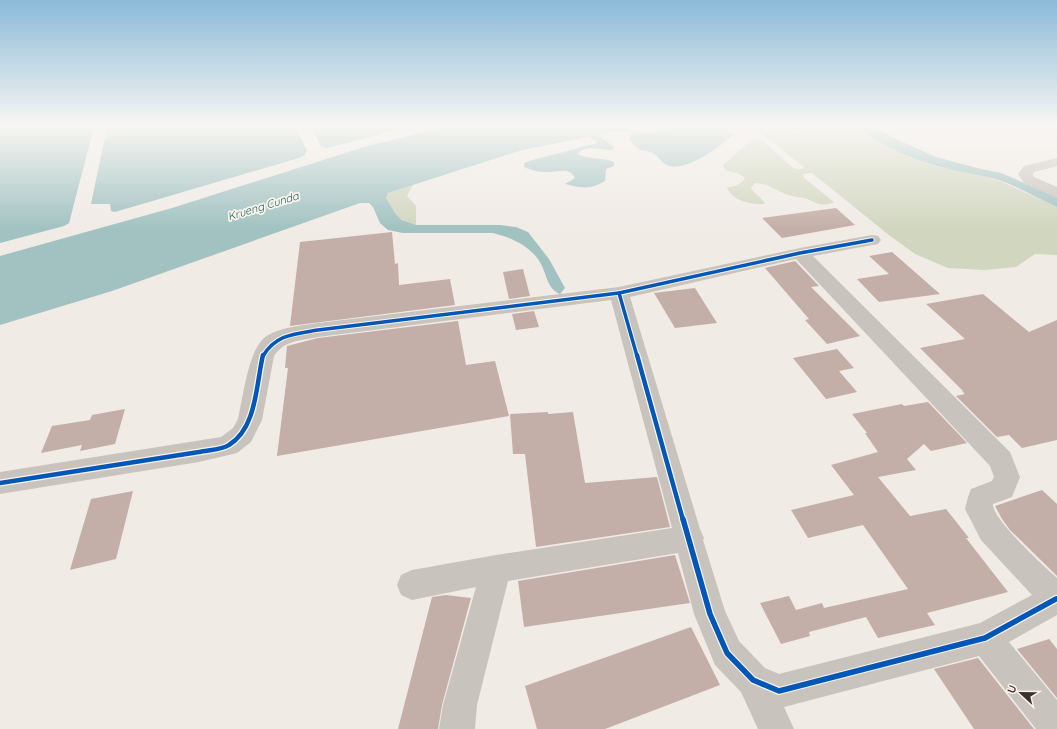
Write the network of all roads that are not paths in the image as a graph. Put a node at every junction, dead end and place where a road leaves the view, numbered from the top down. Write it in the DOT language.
graph roads {
  1 [pos="1057,162"];
  2 [pos="1057,193"];
  3 [pos="872,240"];
  4 [pos="800,252"];
  5 [pos="619,293"];
  6 [pos="0,483"];
  7 [pos="690,538"];
  8 [pos="496,569"];
  9 [pos="412,585"];
  10 [pos="1057,600"];
  11 [pos="985,638"];
  12 [pos="753,680"];
  13 [pos="1057,728"];
  14 [pos="457,729"];
  15 [pos="776,729"];
  1 -- 2 [label="street"];
  3 -- 4 [label="street"];
  4 -- 5 [label="street"];
  4 -- 10 [label="street"];
  5 -- 6 [label="street"];
  5 -- 7 [label="street"];
  7 -- 8 [label="street"];
  7 -- 12 [label="street"];
  8 -- 9 [label="street"];
  8 -- 14 [label="street"];
  10 -- 11 [label="street"];
  11 -- 12 [label="street"];
  11 -- 13 [label="street"];
  12 -- 15 [label="street"];
}
